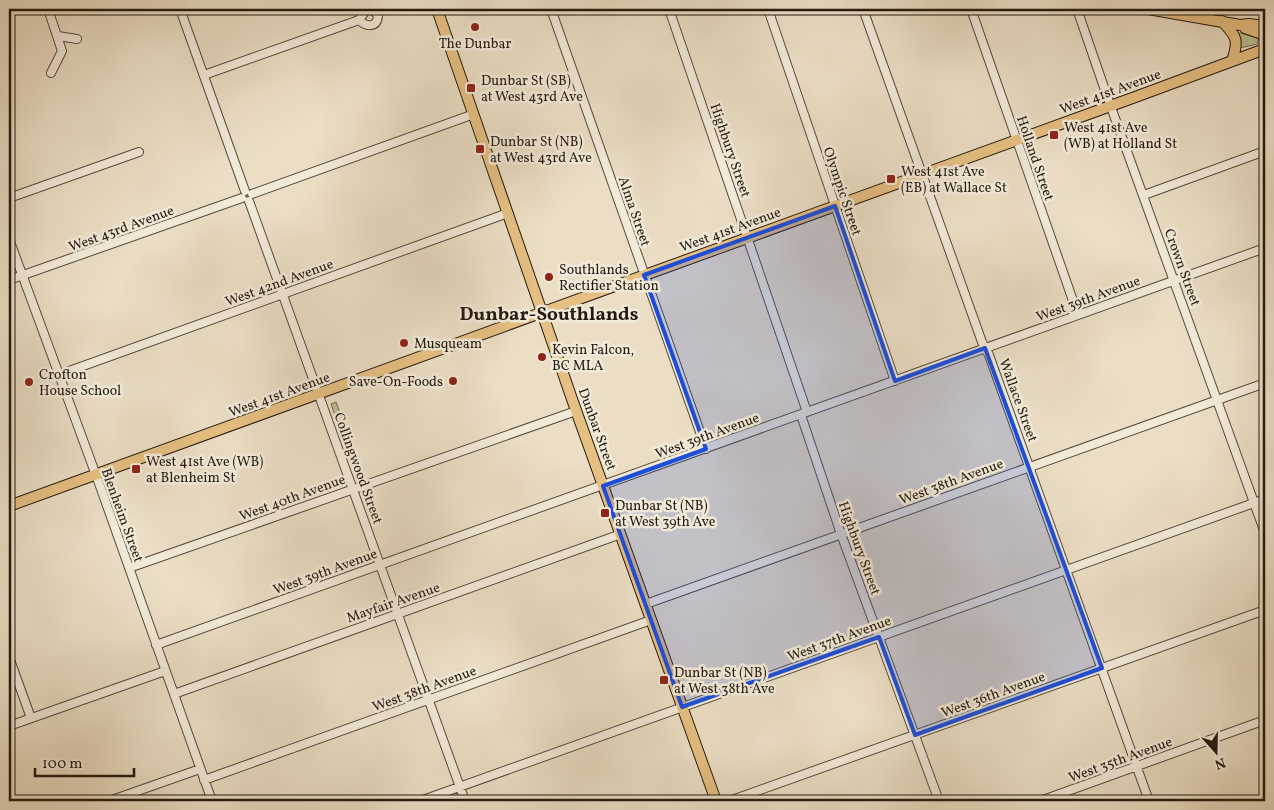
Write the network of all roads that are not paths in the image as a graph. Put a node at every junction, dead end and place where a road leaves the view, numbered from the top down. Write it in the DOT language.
graph roads {
  1 [pos="48,9"];
  2 [pos="180,9"];
  3 [pos="367,9"];
  4 [pos="373,9"];
  5 [pos="437,9"];
  6 [pos="551,9"];
  7 [pos="669,9"];
  8 [pos="768,9"];
  9 [pos="863,9"];
  10 [pos="970,9"];
  11 [pos="1077,9"];
  12 [pos="1148,9"];
  13 [pos="359,20"];
  14 [pos="1222,21"];
  15 [pos="1240,25"];
  16 [pos="1265,26"];
  17 [pos="1265,35"];
  18 [pos="58,36"];
  19 [pos="77,40"];
  20 [pos="1264,49"];
  21 [pos="1232,61"];
  22 [pos="51,73"];
  23 [pos="204,75"];
  24 [pos="1111,106"];
  25 [pos="474,114"];
  26 [pos="1017,140"];
  27 [pos="1265,151"];
  28 [pos="139,152"];
  29 [pos="921,174"];
  30 [pos="1144,195"];
  31 [pos="247,196"];
  32 [pos="9,198"];
  33 [pos="835,206"];
  34 [pos="508,213"];
  35 [pos="748,238"];
  36 [pos="9,239"];
  37 [pos="1265,248"];
  38 [pos="644,275"];
  39 [pos="22,276"];
  40 [pos="9,280"];
  41 [pos="1174,281"];
  42 [pos="282,294"];
  43 [pos="542,312"];
  44 [pos="1078,315"];
  45 [pos="985,348"];
  46 [pos="58,375"];
  47 [pos="895,381"];
  48 [pos="1265,383"];
  49 [pos="318,394"];
  50 [pos="1218,400"];
  51 [pos="576,410"];
  52 [pos="804,413"];
  53 [pos="706,449"];
  54 [pos="1030,466"];
  55 [pos="96,474"];
  56 [pos="603,486"];
  57 [pos="353,488"];
  58 [pos="1265,499"];
  59 [pos="1254,503"];
  60 [pos="9,506"];
  61 [pos="1265,533"];
  62 [pos="621,534"];
  63 [pos="841,534"];
  64 [pos="381,564"];
  65 [pos="129,568"];
  66 [pos="1067,570"];
  67 [pos="646,604"];
  68 [pos="1265,610"];
  69 [pos="398,614"];
  70 [pos="651,620"];
  71 [pos="879,637"];
  72 [pos="156,645"];
  73 [pos="9,657"];
  74 [pos="1102,668"];
  75 [pos="166,670"];
  76 [pos="174,694"];
  77 [pos="429,700"];
  78 [pos="682,707"];
  79 [pos="31,718"];
  80 [pos="1265,720"];
  81 [pos="9,726"];
  82 [pos="915,735"];
  83 [pos="1137,767"];
  84 [pos="200,768"];
  85 [pos="204,780"];
  86 [pos="460,787"];
  87 [pos="109,801"];
  88 [pos="212,801"];
  89 [pos="420,801"];
  90 [pos="465,801"];
  91 [pos="716,801"];
  92 [pos="729,801"];
  93 [pos="939,801"];
  94 [pos="1040,801"];
  95 [pos="1149,801"];
  1 -- 18 [label="street"];
  2 -- 23 [label="street, Collingwood Street"];
  3 -- 13 [label="street"];
  4 -- 13 [label="street"];
  5 -- 25 [label="main road, Dunbar Street"];
  6 -- 38 [label="street, Alma Street"];
  7 -- 35 [label="street, Highbury Street"];
  8 -- 33 [label="street, Olympic Street"];
  9 -- 29 [label="street, Wallace Street"];
  10 -- 26 [label="street, Holland Street"];
  11 -- 24 [label="street, Crown Street"];
  12 -- 14 [label="main road"];
  13 -- 23 [label="street"];
  14 -- 15 [label="main road"];
  14 -- 21 [label="main road"];
  15 -- 16 [label="main road"];
  15 -- 17 [label="main road"];
  18 -- 19 [label="street"];
  18 -- 22 [label="street"];
  20 -- 21 [label="main road, West 41st Avenue"];
  21 -- 24 [label="main road, West 41st Avenue"];
  23 -- 31 [label="street, Collingwood Street"];
  24 -- 26 [label="main road, West 41st Avenue"];
  24 -- 30 [label="street, Crown Street"];
  25 -- 31 [label="street, West 43rd Avenue"];
  25 -- 34 [label="main road, Dunbar Street"];
  26 -- 29 [label="main road, West 41st Avenue"];
  26 -- 44 [label="street, Holland Street"];
  27 -- 30 [label="street"];
  28 -- 32 [label="street"];
  29 -- 33 [label="main road, West 41st Avenue"];
  29 -- 45 [label="street, Wallace Street"];
  30 -- 41 [label="street, Crown Street"];
  31 -- 39 [label="street, West 43rd Avenue"];
  31 -- 42 [label="street, Collingwood Street"];
  33 -- 35 [label="main road, West 41st Avenue"];
  33 -- 47 [label="street, Olympic Street"];
  34 -- 42 [label="street, West 42nd Avenue"];
  34 -- 43 [label="main road, Dunbar Street"];
  35 -- 38 [label="main road, West 41st Avenue"];
  35 -- 52 [label="street, Highbury Street"];
  36 -- 39 [label="street, Blenheim Street"];
  37 -- 41 [label="street, West 39th Avenue"];
  38 -- 43 [label="main road, West 41st Avenue"];
  38 -- 53 [label="street, Alma Street"];
  39 -- 40 [label="street, West 43rd Avenue"];
  39 -- 46 [label="street, Blenheim Street"];
  41 -- 44 [label="street, West 39th Avenue"];
  41 -- 50 [label="street, Crown Street"];
  42 -- 46 [label="street, West 42nd Avenue"];
  42 -- 49 [label="street, Collingwood Street"];
  43 -- 49 [label="main road, West 41st Avenue"];
  43 -- 51 [label="main road, Dunbar Street"];
  44 -- 45 [label="street, West 39th Avenue"];
  45 -- 47 [label="street, West 39th Avenue"];
  45 -- 54 [label="street, Wallace Street"];
  46 -- 55 [label="street, Blenheim Street"];
  47 -- 52 [label="street, West 39th Avenue"];
  48 -- 50 [label="street, West 38th Avenue"];
  49 -- 55 [label="main road, West 41st Avenue"];
  49 -- 57 [label="street, Collingwood Street"];
  50 -- 54 [label="street, West 38th Avenue"];
  50 -- 59 [label="street, Crown Street"];
  51 -- 56 [label="main road, Dunbar Street"];
  51 -- 57 [label="street, West 40th Avenue"];
  52 -- 53 [label="street, West 39th Avenue"];
  52 -- 63 [label="street, Highbury Street"];
  53 -- 56 [label="street, West 39th Avenue"];
  54 -- 63 [label="street, West 38th Avenue"];
  54 -- 66 [label="street, Wallace Street"];
  55 -- 60 [label="main road, West 41st Avenue"];
  55 -- 65 [label="street, Blenheim Street"];
  56 -- 62 [label="main road, Dunbar Street"];
  56 -- 64 [label="street, West 39th Avenue"];
  57 -- 64 [label="street, Collingwood Street"];
  57 -- 65 [label="street, West 40th Avenue"];
  58 -- 59 [label="street, West 37th Avenue"];
  59 -- 61 [label="street, Crown Street"];
  59 -- 66 [label="street, West 37th Avenue"];
  62 -- 67 [label="main road, Dunbar Street"];
  62 -- 69 [label="street, Mayfair Avenue"];
  63 -- 67 [label="street, West 38th Avenue"];
  63 -- 71 [label="street, Highbury Street"];
  64 -- 69 [label="street, Collingwood Street"];
  64 -- 72 [label="street, West 39th Avenue"];
  65 -- 72 [label="street, Blenheim Street"];
  66 -- 71 [label="street, West 37th Avenue"];
  66 -- 74 [label="street, Wallace Street"];
  67 -- 70 [label="main road, Dunbar Street"];
  68 -- 74 [label="street, West 36th Avenue"];
  69 -- 76 [label="street, Mayfair Avenue"];
  69 -- 77 [label="street, Collingwood Street"];
  70 -- 77 [label="street, West 38th Avenue"];
  70 -- 78 [label="main road, Dunbar Street"];
  71 -- 78 [label="street, West 37th Avenue"];
  71 -- 82 [label="street, Highbury Street"];
  72 -- 75 [label="street, Blenheim Street"];
  73 -- 79 [label="street"];
  74 -- 82 [label="street, West 36th Avenue"];
  74 -- 83 [label="street, Wallace Street"];
  75 -- 76 [label="street, Blenheim Street"];
  75 -- 79 [label="street"];
  76 -- 84 [label="street, Blenheim Street"];
  77 -- 85 [label="street, West 38th Avenue"];
  77 -- 86 [label="street, Collingwood Street"];
  78 -- 86 [label="street, West 37th Avenue"];
  78 -- 91 [label="main road, Dunbar Street"];
  79 -- 81 [label="street"];
  80 -- 83 [label="street, West 35th Avenue"];
  82 -- 92 [label="street, West 36th Avenue"];
  82 -- 93 [label="street, Highbury Street"];
  83 -- 94 [label="street, West 35th Avenue"];
  83 -- 95 [label="street, Wallace Street"];
  84 -- 85 [label="street, Blenheim Street"];
  84 -- 87 [label="street"];
  85 -- 88 [label="street, Blenheim Street"];
  86 -- 89 [label="street, West 37th Avenue"];
  86 -- 90 [label="street, Collingwood Street"];
}
